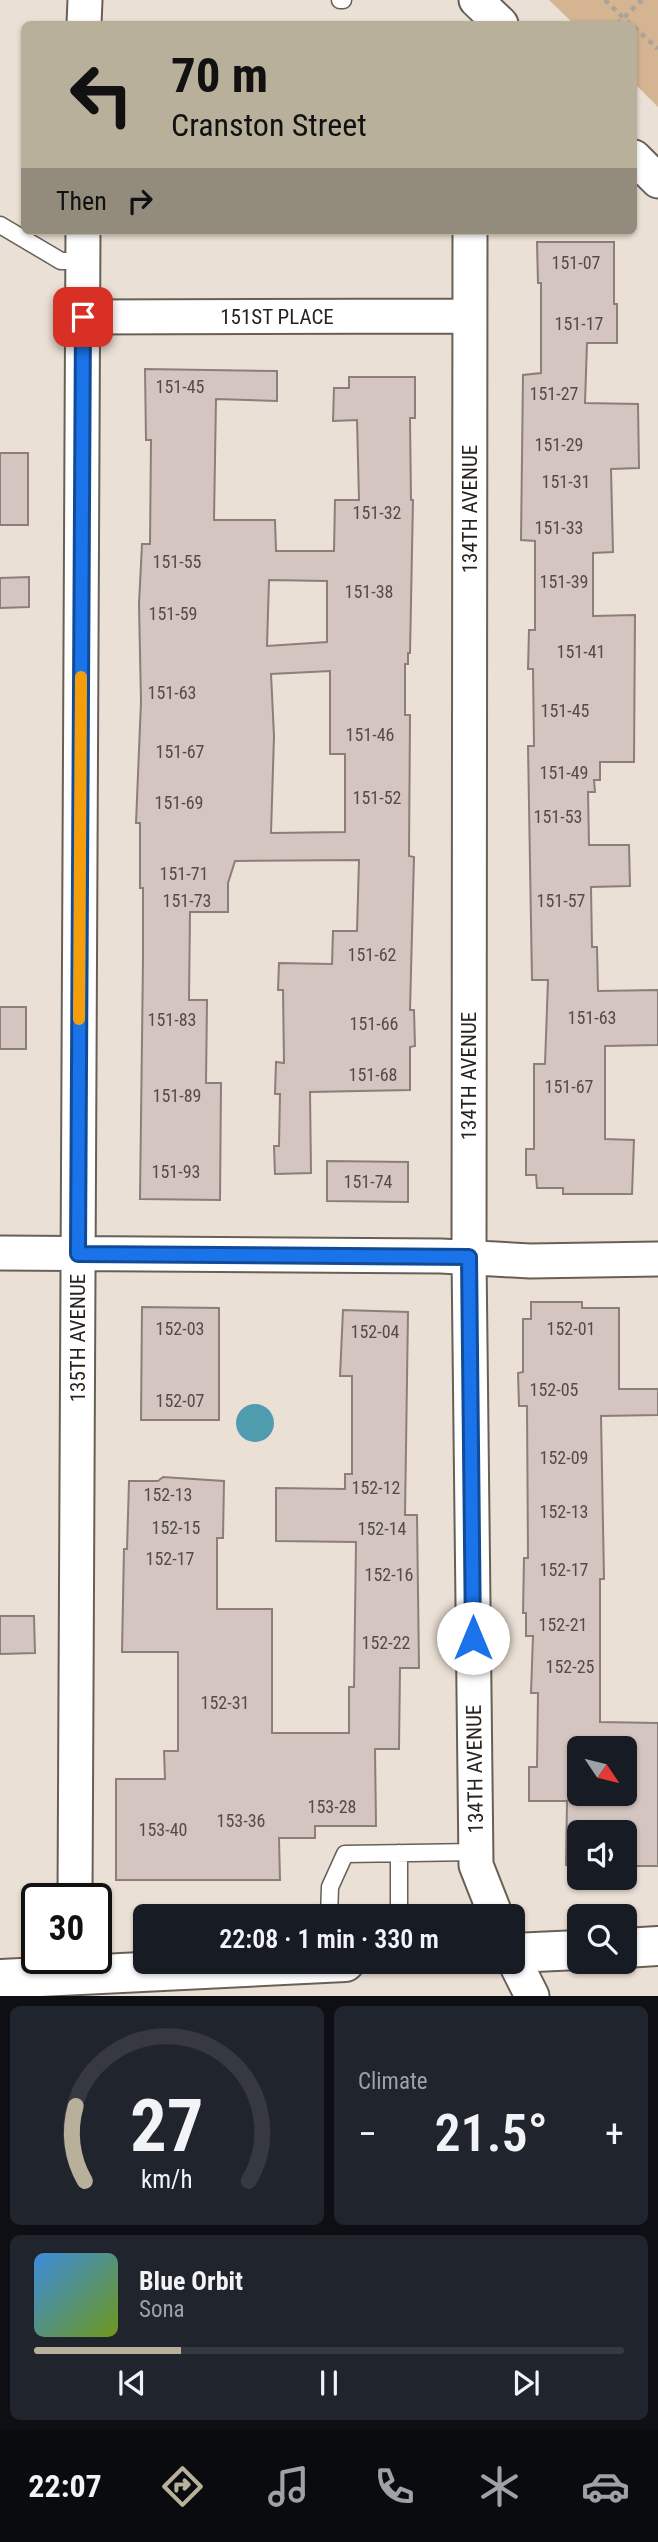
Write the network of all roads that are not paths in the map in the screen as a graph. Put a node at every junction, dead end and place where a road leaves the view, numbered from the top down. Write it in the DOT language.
graph roads {
  1 [pos="85,0"];
  2 [pos="470,0"];
  3 [pos="476,0"];
  4 [pos="85,21"];
  5 [pos="470,21"];
  6 [pos="498,21"];
  7 [pos="637,160"];
  8 [pos="658,181"];
  9 [pos="0,225"];
  10 [pos="470,235"];
  11 [pos="83,246"];
  12 [pos="470,316"];
  13 [pos="83,317"];
  14 [pos="0,1253"];
  15 [pos="78,1254"];
  16 [pos="469,1257"];
  17 [pos="658,1259"];
  18 [pos="475,1852"];
  19 [pos="399,1853"];
  20 [pos="75,1883"];
  21 [pos="329,1904"];
  22 [pos="399,1904"];
  23 [pos="491,1904"];
  24 [pos="658,1946"];
  25 [pos="637,1947"];
  26 [pos="567,1951"];
  27 [pos="525,1954"];
  28 [pos="112,1966"];
  29 [pos="133,1966"];
  30 [pos="31,1974"];
  31 [pos="522,1974"];
  32 [pos="0,1979"];
  33 [pos="532,1996"];
  1 -- 4 [label="street"];
  2 -- 5 [label="street"];
  3 -- 6 [label="street"];
  7 -- 8 [label="street"];
  9 -- 11 [label="lane"];
  10 -- 12 [label="street, 134TH AVENUE"];
  11 -- 13 [label="street, 135TH AVENUE"];
  12 -- 13 [label="street, 151ST PLACE"];
  12 -- 16 [label="street, 134TH AVENUE"];
  13 -- 15 [label="street, 135TH AVENUE"];
  14 -- 15 [label="street"];
  15 -- 16 [label="street"];
  15 -- 20 [label="street, 135TH AVENUE"];
  16 -- 17 [label="street"];
  16 -- 18 [label="street, 134TH AVENUE"];
  18 -- 19 [label="lane"];
  18 -- 23 [label="street, 134TH AVENUE"];
  19 -- 21 [label="lane"];
  19 -- 22 [label="lane"];
  24 -- 25 [label="main road"];
  26 -- 27 [label="main road"];
  28 -- 29 [label="main road"];
  30 -- 32 [label="main road"];
  31 -- 33 [label="street"];
}
